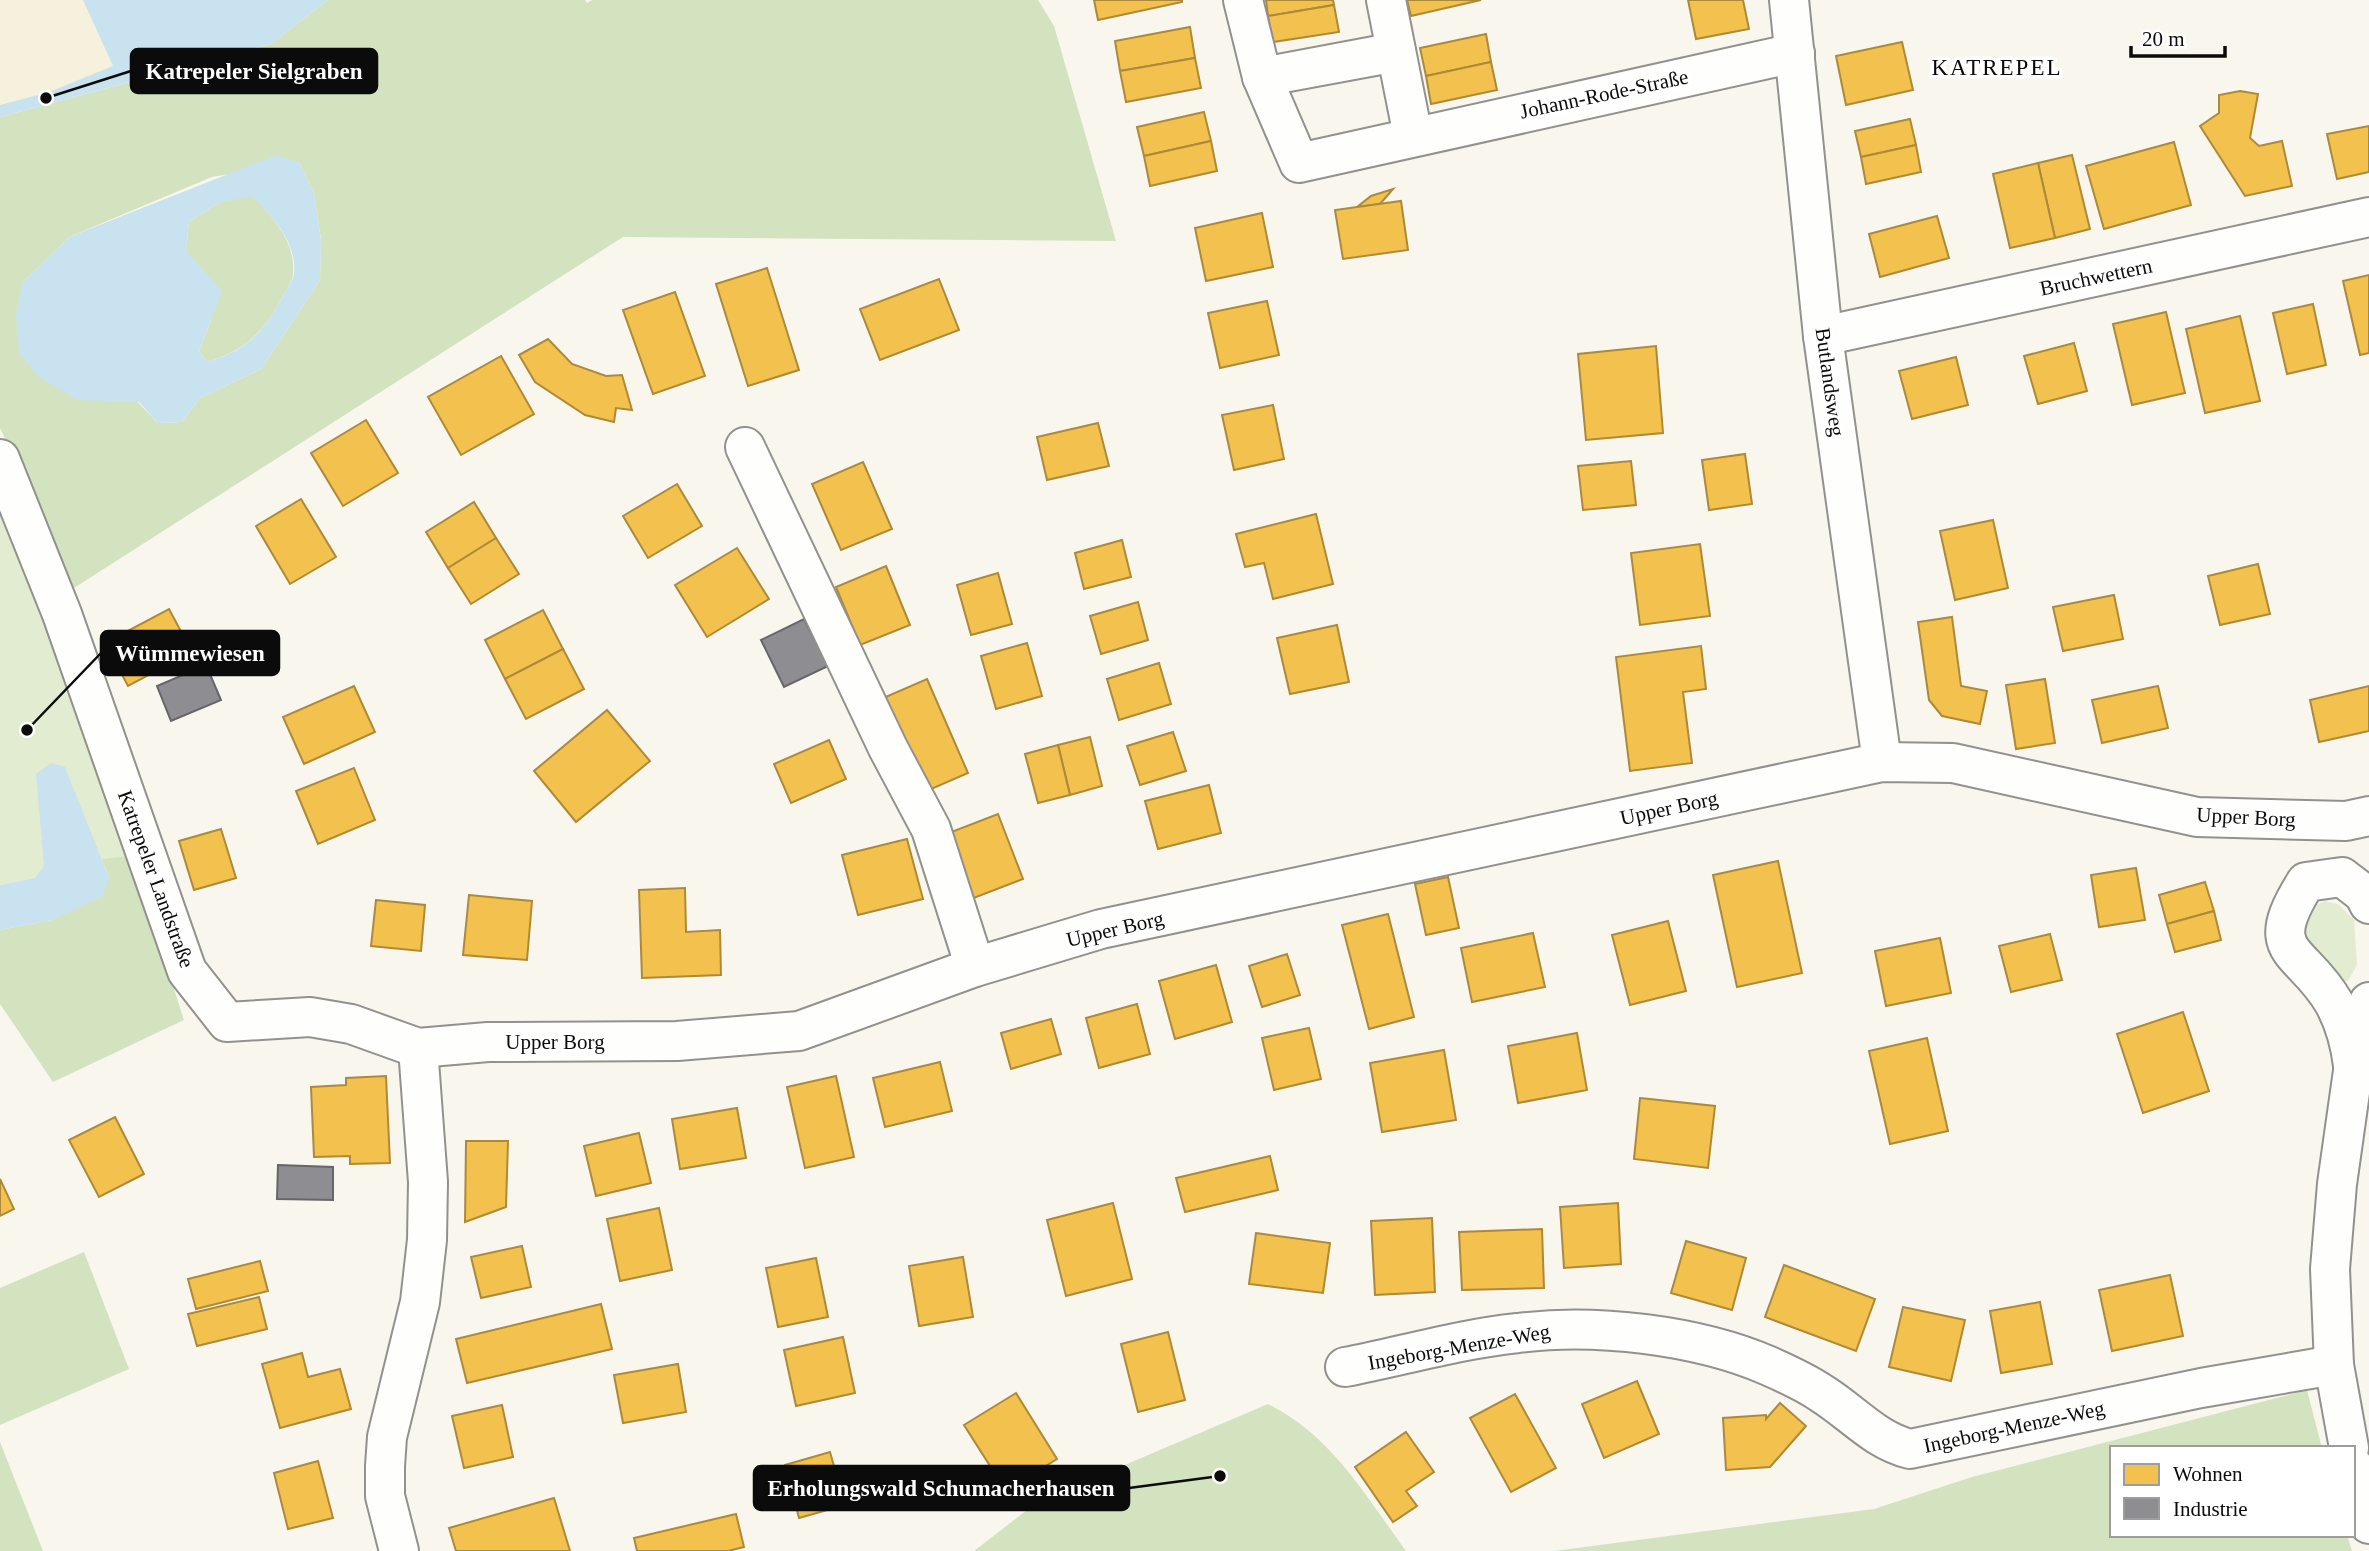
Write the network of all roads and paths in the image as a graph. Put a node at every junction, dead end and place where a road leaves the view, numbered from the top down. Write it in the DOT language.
graph roads {
  1 [pos="1244,0"];
  2 [pos="1386,0"];
  3 [pos="1790,0"];
  4 [pos="1396,52"];
  5 [pos="1795,53"];
  6 [pos="1262,77"];
  7 [pos="1413,136"];
  8 [pos="2369,217"];
  9 [pos="1823,337"];
  10 [pos="745,447"];
  11 [pos="0,459"];
  12 [pos="1882,762"];
  13 [pos="2357,819"];
  14 [pos="2342,877"];
  15 [pos="2369,904"];
  16 [pos="975,967"];
  17 [pos="2369,1002"];
  18 [pos="418,1048"];
  19 [pos="2353,1071"];
  20 [pos="2334,1365"];
  21 [pos="1345,1367"];
  22 [pos="2349,1446"];
  23 [pos="2355,1473"];
  24 [pos="2369,1524"];
  25 [pos="399,1551"];
  1 -- 6 [label="street, Johann-Rode-Straße"];
  2 -- 4 [label="street"];
  3 -- 5 [label="street, Butlandsweg"];
  4 -- 6 [label="street"];
  4 -- 7 [label="street"];
  5 -- 7 [label="street, Johann-Rode-Straße"];
  5 -- 9 [label="street, Butlandsweg"];
  6 -- 7 [label="street, Johann-Rode-Straße"];
  8 -- 9 [label="street, Bruchwettern"];
  9 -- 12 [label="street, Butlandsweg"];
  10 -- 16 [label="street"];
  11 -- 18 [label="street, Katrepeler Landstraße"];
  12 -- 13 [label="street, Upper Borg"];
  12 -- 16 [label="street, Upper Borg"];
  13 -- 14 [label="street"];
  14 -- 15 [label="street"];
  14 -- 19 [label="street"];
  16 -- 18 [label="street, Upper Borg"];
  17 -- 19 [label="street"];
  18 -- 25 [label="street"];
  19 -- 20 [label="street"];
  20 -- 21 [label="street, Ingeborg-Menze-Weg"];
  20 -- 22 [label="street"];
  23 -- 24 [label="street"];
}
